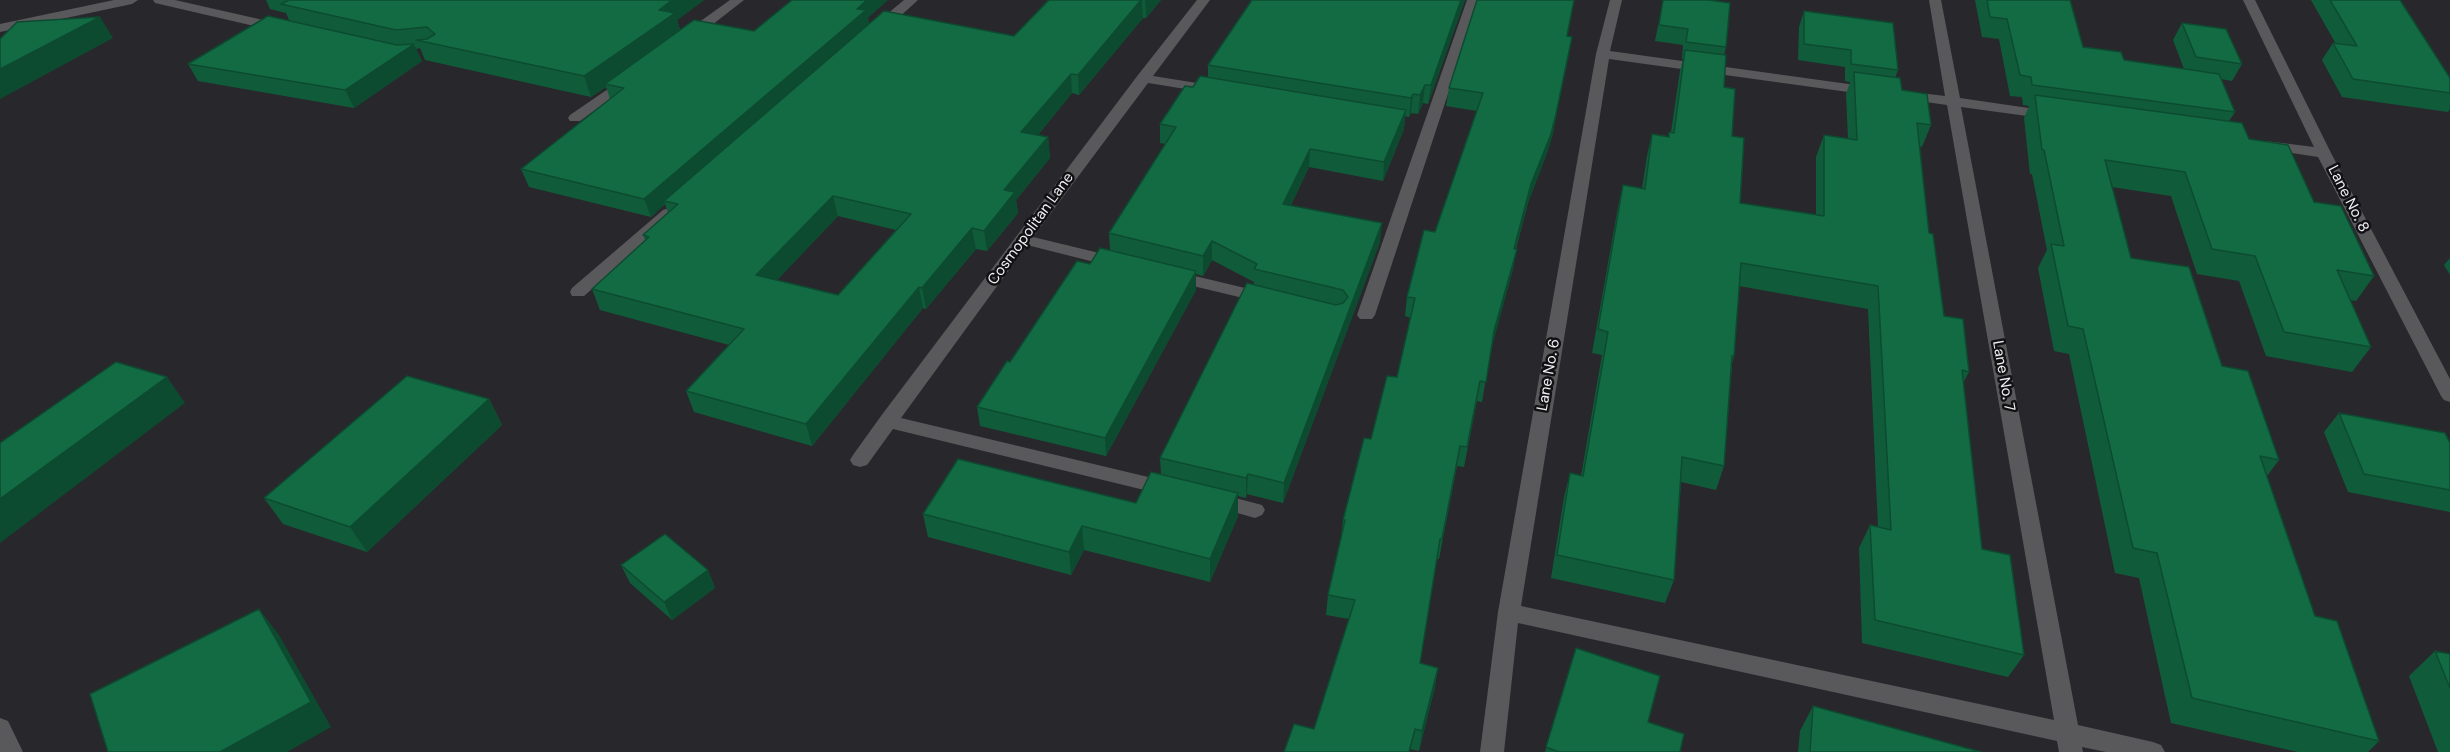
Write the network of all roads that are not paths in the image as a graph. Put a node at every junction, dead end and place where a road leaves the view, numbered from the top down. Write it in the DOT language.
graph roads {
  1 [pos="132,0"];
  2 [pos="159,0"];
  3 [pos="738,0"];
  4 [pos="912,0"];
  5 [pos="1204,0"];
  6 [pos="1473,0"];
  7 [pos="1616,0"];
  8 [pos="1935,0"];
  9 [pos="2249,0"];
  10 [pos="0,28"];
  11 [pos="293,31"];
  12 [pos="867,39"];
  13 [pos="681,42"];
  14 [pos="1603,54"];
  15 [pos="642,69"];
  16 [pos="1143,78"];
  17 [pos="1235,93"];
  18 [pos="1953,102"];
  19 [pos="575,118"];
  20 [pos="2069,118"];
  21 [pos="2254,143"];
  22 [pos="2324,153"];
  23 [pos="677,205"];
  24 [pos="1024,239"];
  25 [pos="1139,268"];
  26 [pos="1162,273"];
  27 [pos="578,292"];
  28 [pos="1278,302"];
  29 [pos="1366,315"];
  30 [pos="2450,396"];
  31 [pos="888,421"];
  32 [pos="860,460"];
  33 [pos="1255,510"];
  34 [pos="1509,612"];
  35 [pos="0,728"];
  36 [pos="2069,743"];
  37 [pos="10,752"];
  38 [pos="1492,752"];
  39 [pos="2153,752"];
  1 -- 10 [label="street"];
  2 -- 11 [label="street"];
  3 -- 13 [label="street"];
  4 -- 12 [label="street"];
  5 -- 16 [label="street, Cosmopolitan Lane"];
  6 -- 29 [label="street"];
  7 -- 14 [label="street, Lane No. 6"];
  8 -- 18 [label="street, Lane No. 7"];
  9 -- 22 [label="street, Lane No. 8"];
  14 -- 18 [label="street"];
  14 -- 34 [label="street, Lane No. 6"];
  15 -- 19 [label="street"];
  16 -- 17 [label="street"];
  16 -- 24 [label="street, Cosmopolitan Lane"];
  18 -- 20 [label="street"];
  18 -- 36 [label="street, Lane No. 7"];
  21 -- 22 [label="street"];
  22 -- 30 [label="street, Lane No. 8"];
  23 -- 27 [label="street"];
  24 -- 25 [label="street"];
  24 -- 31 [label="street, Cosmopolitan Lane"];
  26 -- 28 [label="street"];
  31 -- 32 [label="street, Cosmopolitan Lane"];
  31 -- 33 [label="street"];
  34 -- 36 [label="street"];
  34 -- 38 [label="street, Lane No. 6"];
  35 -- 37 [label="street"];
  36 -- 39 [label="street"];
}
